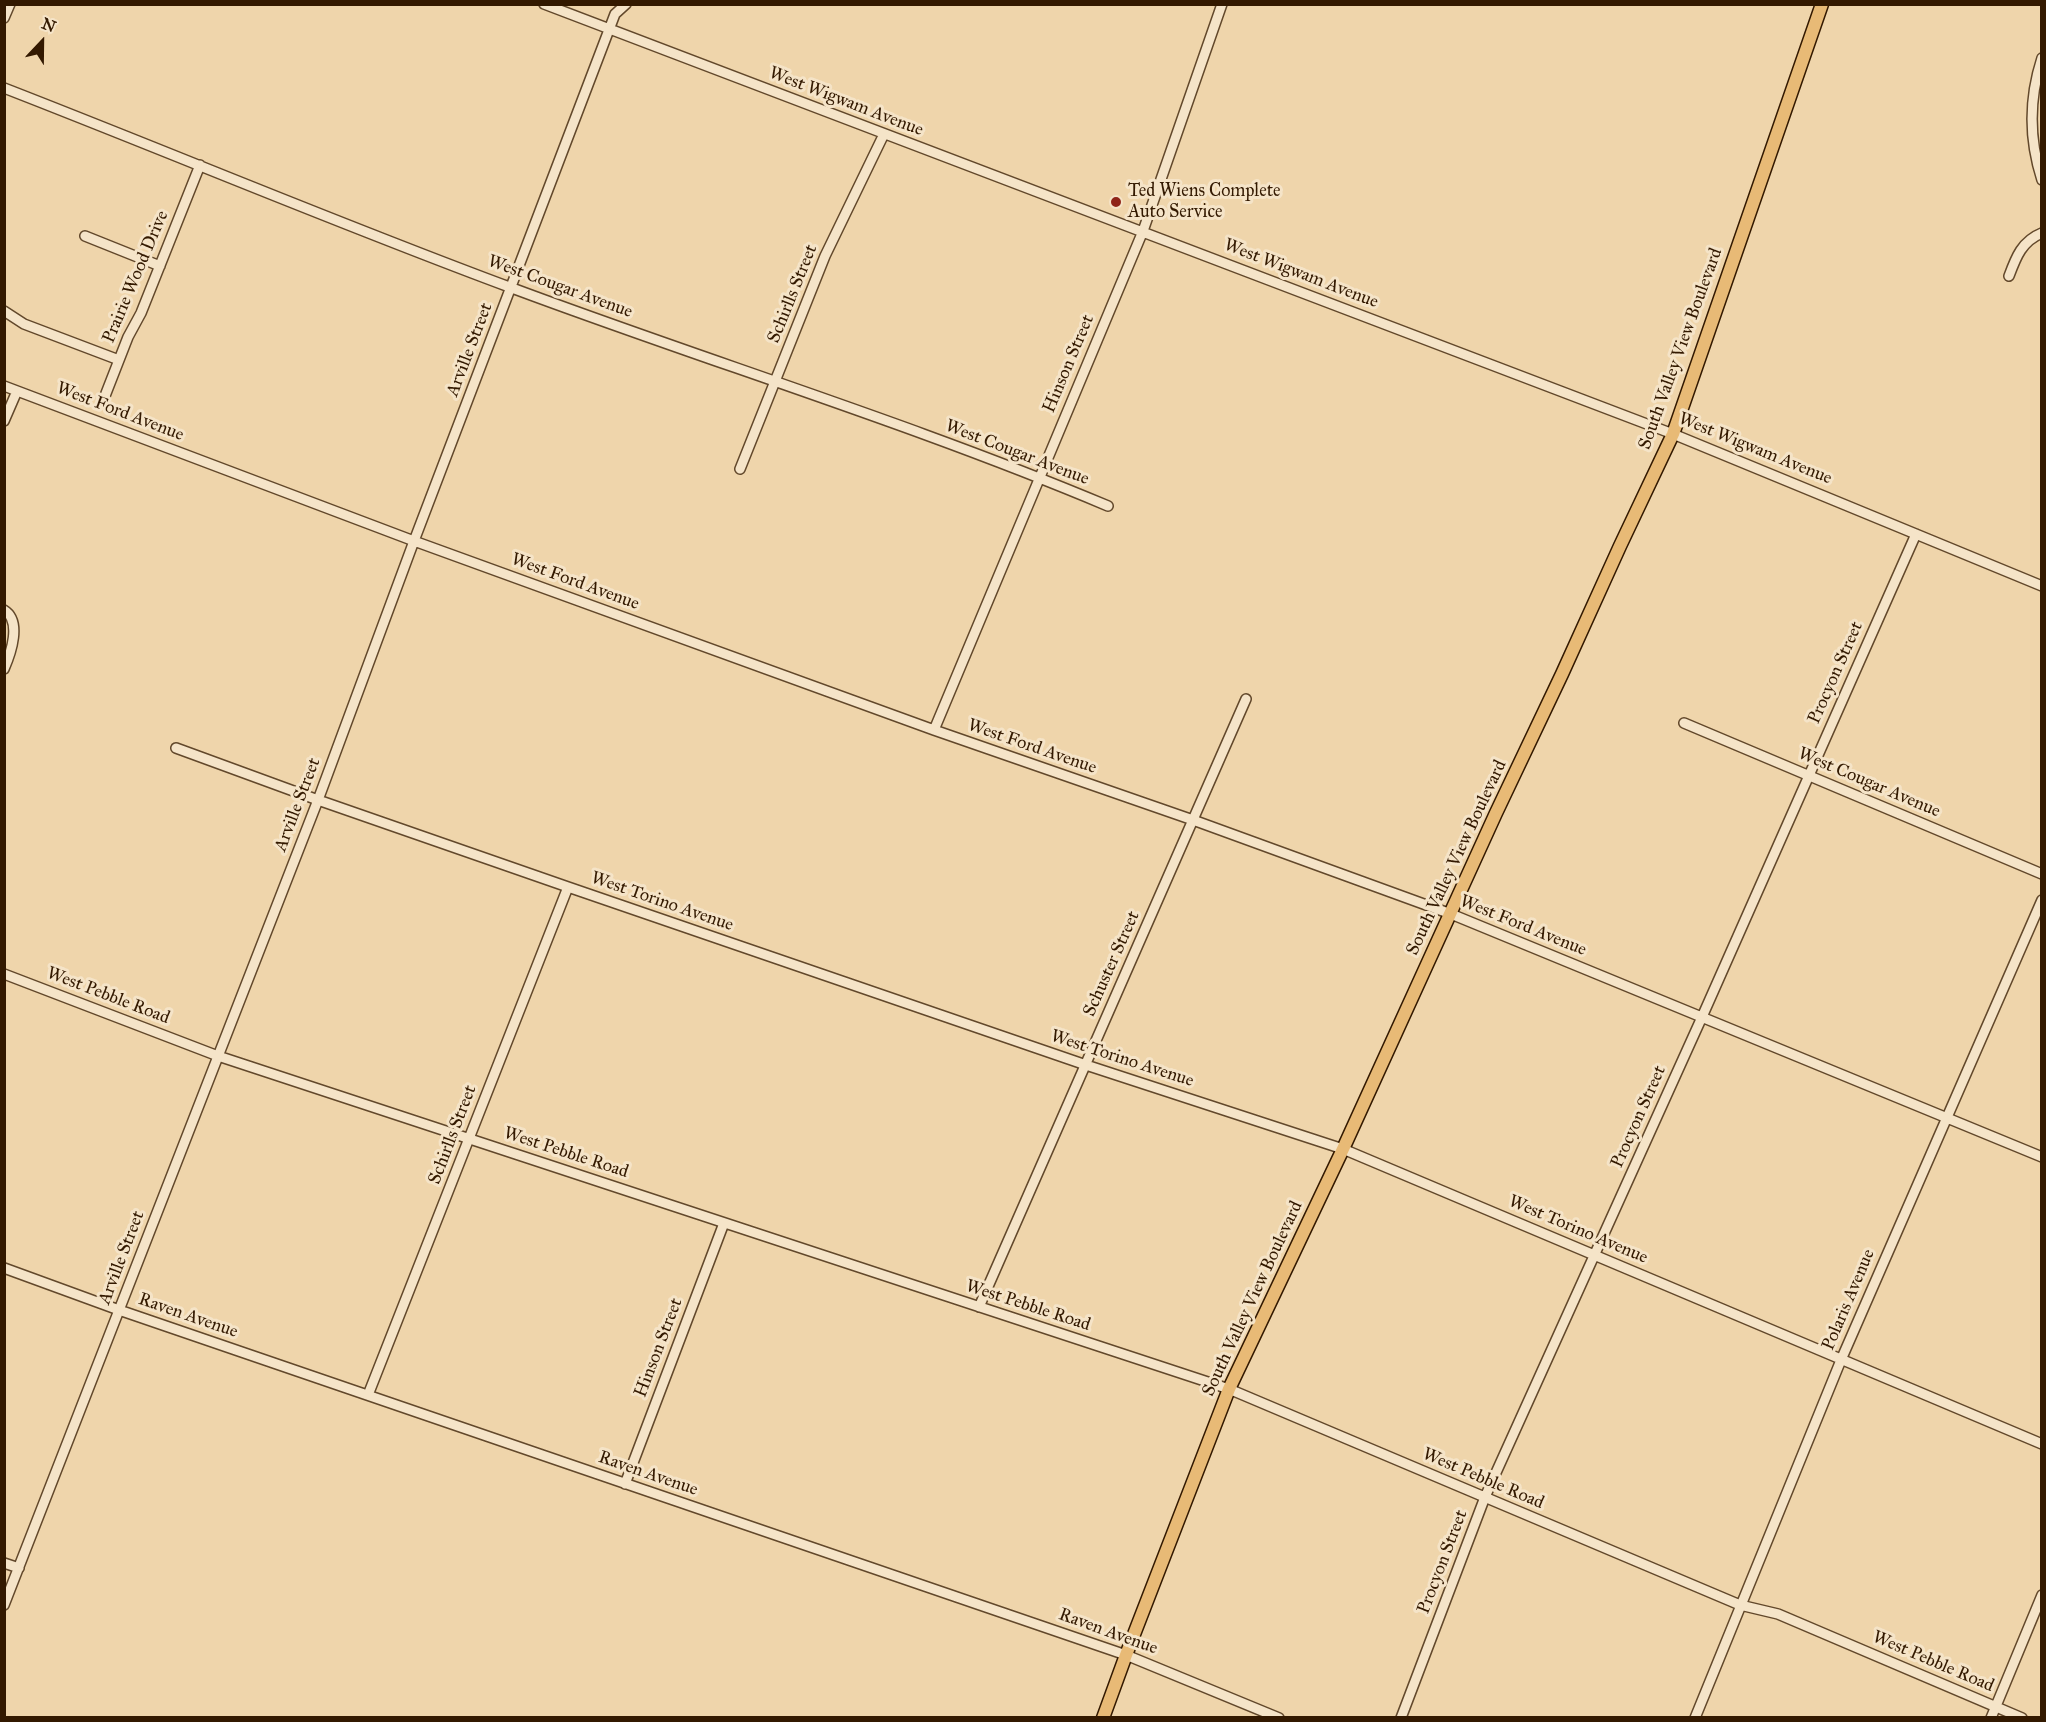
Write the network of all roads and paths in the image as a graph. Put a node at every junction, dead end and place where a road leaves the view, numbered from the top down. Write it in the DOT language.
graph roads {
  1 [pos="10,4"];
  2 [pos="544,4"];
  3 [pos="626,4"];
  4 [pos="1222,4"];
  5 [pos="1822,4"];
  6 [pos="614,9"];
  7 [pos="4,18"];
  8 [pos="609,29"];
  9 [pos="2042,58"];
  10 [pos="4,88"];
  11 [pos="884,134"];
  12 [pos="200,165"];
  13 [pos="2042,180"];
  14 [pos="1143,231"];
  15 [pos="2042,233"];
  16 [pos="85,236"];
  17 [pos="160,266"];
  18 [pos="2009,276"];
  19 [pos="512,288"];
  20 [pos="4,311"];
  21 [pos="119,360"];
  22 [pos="777,381"];
  23 [pos="4,386"];
  24 [pos="17,391"];
  25 [pos="103,401"];
  26 [pos="4,421"];
  27 [pos="1673,434"];
  28 [pos="740,469"];
  29 [pos="1040,477"];
  30 [pos="1108,506"];
  31 [pos="1917,534"];
  32 [pos="414,541"];
  33 [pos="2042,586"];
  34 [pos="7,611"];
  35 [pos="4,669"];
  36 [pos="1246,699"];
  37 [pos="1684,723"];
  38 [pos="934,730"];
  39 [pos="176,748"];
  40 [pos="1808,775"];
  41 [pos="318,800"];
  42 [pos="1192,820"];
  43 [pos="2042,874"];
  44 [pos="568,886"];
  45 [pos="2042,900"];
  46 [pos="1451,914"];
  47 [pos="4,974"];
  48 [pos="1702,1017"];
  49 [pos="218,1056"];
  50 [pos="1086,1065"];
  51 [pos="1946,1117"];
  52 [pos="469,1138"];
  53 [pos="1343,1149"];
  54 [pos="2042,1157"];
  55 [pos="724,1223"];
  56 [pos="1594,1255"];
  57 [pos="4,1268"];
  58 [pos="979,1307"];
  59 [pos="119,1310"];
  60 [pos="1842,1360"];
  61 [pos="1230,1389"];
  62 [pos="368,1395"];
  63 [pos="2042,1443"];
  64 [pos="625,1484"];
  65 [pos="1485,1497"];
  66 [pos="4,1563"];
  67 [pos="19,1568"];
  68 [pos="2042,1595"];
  69 [pos="4,1605"];
  70 [pos="1740,1605"];
  71 [pos="1126,1654"];
  72 [pos="1995,1707"];
  73 [pos="1103,1718"];
  74 [pos="1279,1718"];
  75 [pos="1401,1718"];
  76 [pos="1695,1718"];
  77 [pos="1991,1718"];
  78 [pos="2022,1718"];
  1 -- 7 [label="street"];
  2 -- 8 [label="street, West Wigwam Avenue"];
  3 -- 6 [label="street, Arville Street"];
  4 -- 14 [label="street, Hinson Street"];
  5 -- 27 [label="main road, South Valley View Boulevard"];
  6 -- 8 [label="street, Arville Street"];
  8 -- 11 [label="street, West Wigwam Avenue"];
  8 -- 19 [label="street, Arville Street"];
  9 -- 13 [label="street"];
  10 -- 12 [label="street, West Cougar Avenue"];
  11 -- 14 [label="street, West Wigwam Avenue"];
  11 -- 22 [label="street, Schirlls Street"];
  12 -- 17 [label="street, Prairie Wood Drive"];
  12 -- 19 [label="street, West Cougar Avenue"];
  14 -- 27 [label="street, West Wigwam Avenue"];
  14 -- 29 [label="street, Hinson Street"];
  15 -- 18 [label="street"];
  16 -- 17 [label="street"];
  17 -- 21 [label="street, Prairie Wood Drive"];
  19 -- 22 [label="street, West Cougar Avenue"];
  19 -- 32 [label="street, Arville Street"];
  20 -- 21 [label="street"];
  21 -- 25 [label="street, Prairie Wood Drive"];
  22 -- 28 [label="street, Schirlls Street"];
  22 -- 29 [label="street, West Cougar Avenue"];
  23 -- 24 [label="street, West Ford Avenue"];
  24 -- 26 [label="street"];
  24 -- 32 [label="street, West Ford Avenue"];
  27 -- 31 [label="street, West Wigwam Avenue"];
  27 -- 46 [label="main road, South Valley View Boulevard"];
  29 -- 30 [label="street, West Cougar Avenue"];
  29 -- 38 [label="street, Hinson Street"];
  31 -- 33 [label="street, West Wigwam Avenue"];
  31 -- 40 [label="street, Procyon Street"];
  32 -- 38 [label="street, West Ford Avenue"];
  32 -- 41 [label="street, Arville Street"];
  34 -- 35 [label="street"];
  36 -- 42 [label="street, Schuster Street"];
  37 -- 40 [label="street, West Cougar Avenue"];
  38 -- 42 [label="street, West Ford Avenue"];
  39 -- 41 [label="street, West Torino Avenue"];
  40 -- 43 [label="street, West Cougar Avenue"];
  40 -- 48 [label="street, Procyon Street"];
  41 -- 44 [label="street, West Torino Avenue"];
  41 -- 49 [label="street, Arville Street"];
  42 -- 46 [label="street, West Ford Avenue"];
  42 -- 50 [label="street, Schuster Street"];
  44 -- 50 [label="street, West Torino Avenue"];
  44 -- 52 [label="street, Schirlls Street"];
  45 -- 51 [label="street, Polaris Avenue"];
  46 -- 48 [label="street, West Ford Avenue"];
  46 -- 53 [label="main road, South Valley View Boulevard"];
  47 -- 49 [label="street, West Pebble Road"];
  48 -- 51 [label="street, West Ford Avenue"];
  48 -- 56 [label="street, Procyon Street"];
  49 -- 52 [label="street, West Pebble Road"];
  49 -- 59 [label="street, Arville Street"];
  50 -- 53 [label="street, West Torino Avenue"];
  50 -- 58 [label="street, Schuster Street"];
  51 -- 54 [label="street, West Ford Avenue"];
  51 -- 60 [label="street, Polaris Avenue"];
  52 -- 55 [label="street, West Pebble Road"];
  52 -- 62 [label="street, Schirlls Street"];
  53 -- 56 [label="street, West Torino Avenue"];
  53 -- 61 [label="main road, South Valley View Boulevard"];
  55 -- 58 [label="street, West Pebble Road"];
  55 -- 64 [label="street, Hinson Street"];
  56 -- 60 [label="street, West Torino Avenue"];
  56 -- 65 [label="street, Procyon Street"];
  57 -- 59 [label="street, Raven Avenue"];
  58 -- 61 [label="street, West Pebble Road"];
  59 -- 62 [label="street, Raven Avenue"];
  59 -- 67 [label="street, Arville Street"];
  60 -- 63 [label="street, West Torino Avenue"];
  60 -- 70 [label="street, Polaris Avenue"];
  61 -- 65 [label="street, West Pebble Road"];
  61 -- 71 [label="main road, South Valley View Boulevard"];
  62 -- 64 [label="street, Raven Avenue"];
  64 -- 71 [label="street, Raven Avenue"];
  65 -- 70 [label="street, West Pebble Road"];
  65 -- 75 [label="street, Procyon Street"];
  66 -- 67 [label="street"];
  67 -- 69 [label="street, Arville Street"];
  68 -- 72 [label="street"];
  70 -- 72 [label="street, West Pebble Road"];
  70 -- 76 [label="street, Polaris Avenue"];
  71 -- 73 [label="main road, South Valley View Boulevard"];
  71 -- 74 [label="street, Raven Avenue"];
  72 -- 77 [label="street"];
  72 -- 78 [label="street, West Pebble Road"];
}
